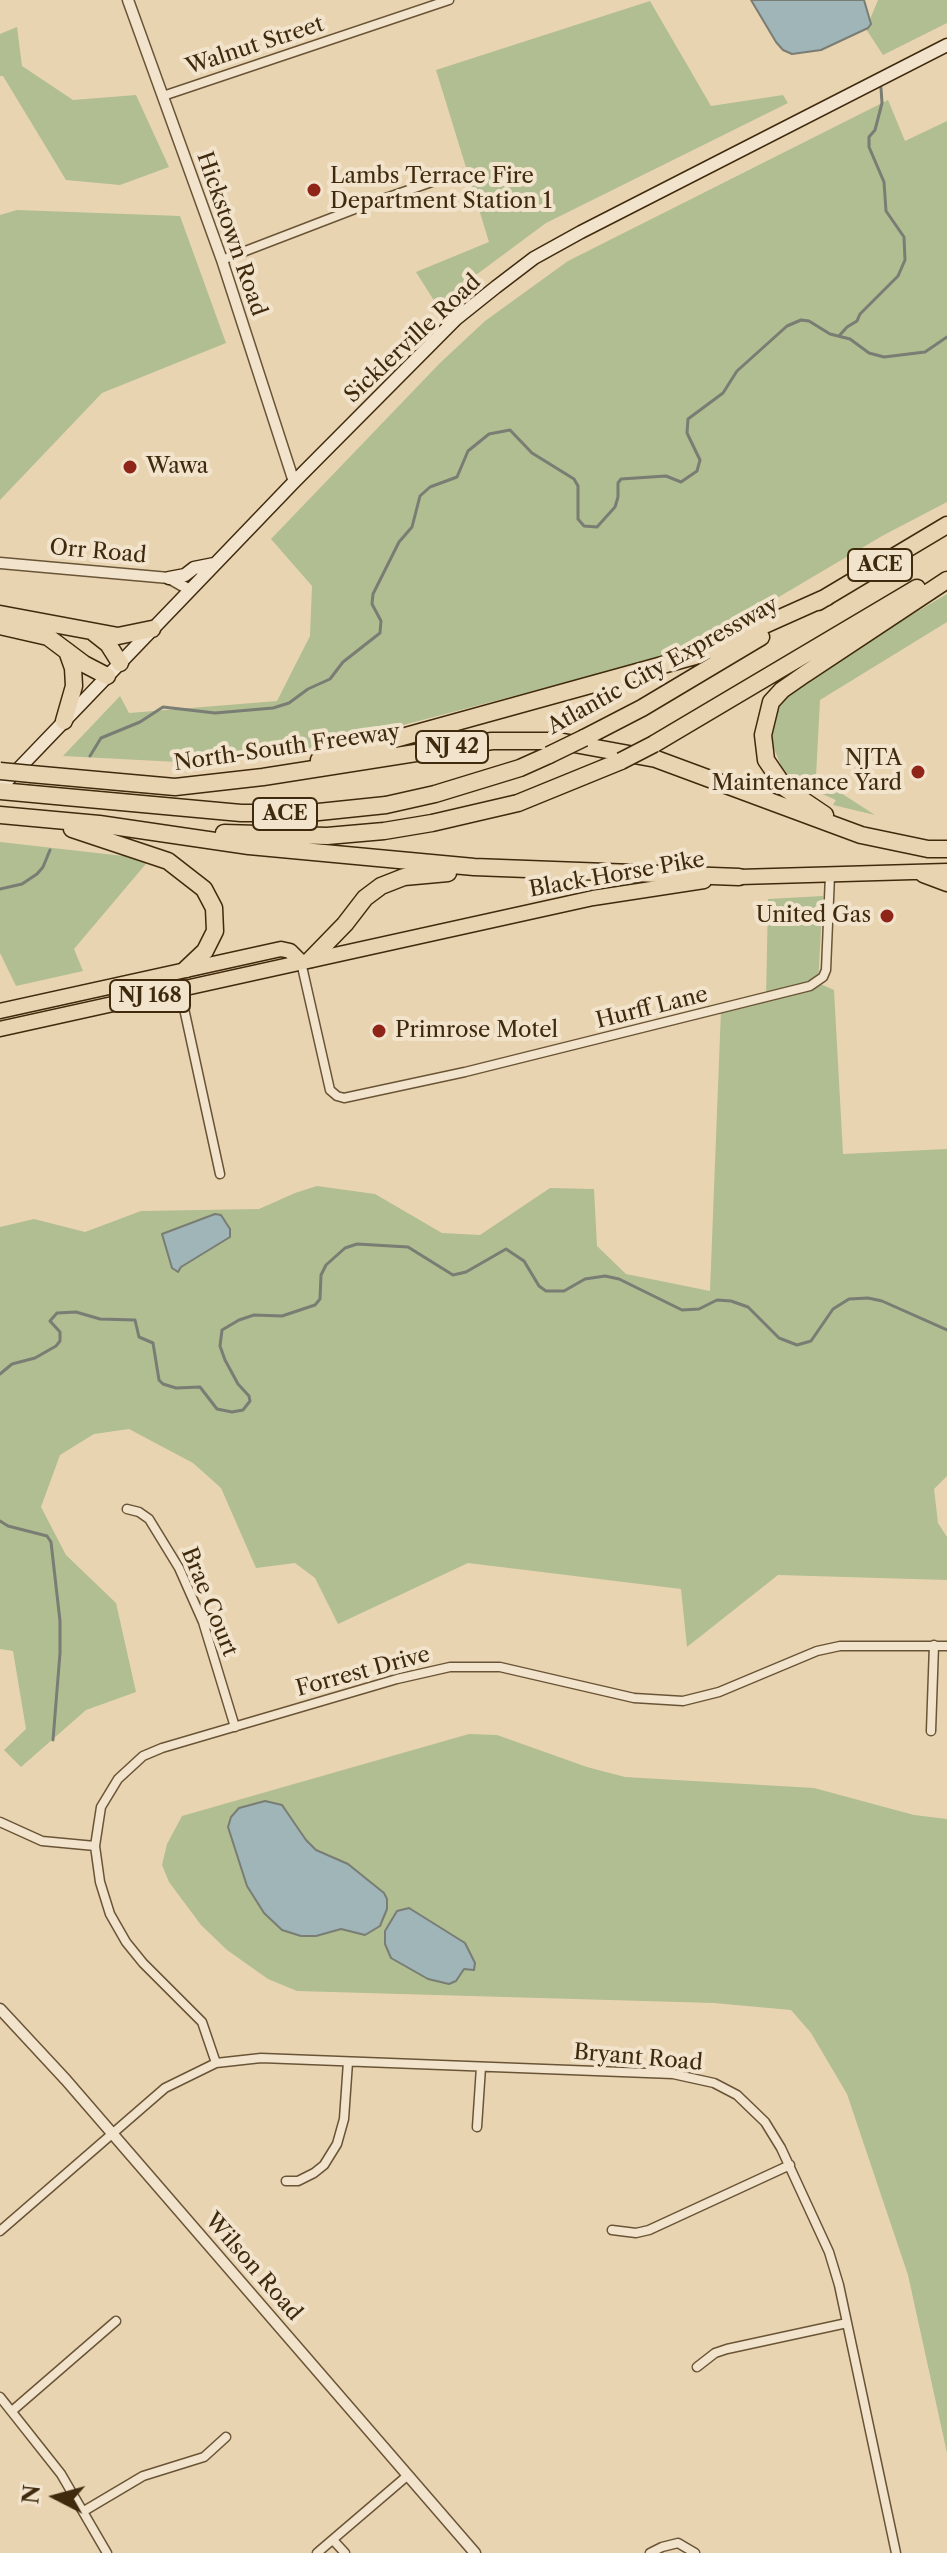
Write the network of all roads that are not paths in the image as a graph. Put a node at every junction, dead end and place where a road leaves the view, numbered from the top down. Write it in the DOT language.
graph roads {
  1 [pos="128,0"];
  2 [pos="449,0"];
  3 [pos="947,45"];
  4 [pos="163,96"];
  5 [pos="449,176"];
  6 [pos="222,260"];
  7 [pos="294,482"];
  8 [pos="947,525"];
  9 [pos="0,563"];
  10 [pos="214,564"];
  11 [pos="947,572"];
  12 [pos="169,578"];
  13 [pos="947,580"];
  14 [pos="190,590"];
  15 [pos="827,597"];
  16 [pos="0,614"];
  17 [pos="0,626"];
  18 [pos="152,629"];
  19 [pos="93,632"];
  20 [pos="66,649"];
  21 [pos="120,663"];
  22 [pos="107,676"];
  23 [pos="64,721"];
  24 [pos="0,771"];
  25 [pos="263,777"];
  26 [pos="4,790"];
  27 [pos="0,815"];
  28 [pos="99,824"];
  29 [pos="861,835"];
  30 [pos="947,849"];
  31 [pos="534,870"];
  32 [pos="947,871"];
  33 [pos="915,872"];
  34 [pos="830,875"];
  35 [pos="739,877"];
  36 [pos="947,884"];
  37 [pos="306,960"];
  38 [pos="186,969"];
  39 [pos="136,981"];
  40 [pos="180,990"];
  41 [pos="139,999"];
  42 [pos="0,1011"];
  43 [pos="0,1029"];
  44 [pos="220,1174"];
  45 [pos="127,1509"];
  46 [pos="934,1645"];
  47 [pos="947,1646"];
  48 [pos="235,1727"];
  49 [pos="931,1731"];
  50 [pos="0,1822"];
  51 [pos="95,1846"];
  52 [pos="0,2009"];
  53 [pos="348,2062"];
  54 [pos="216,2063"];
  55 [pos="481,2067"];
  56 [pos="477,2127"];
  57 [pos="112,2135"];
  58 [pos="790,2165"];
  59 [pos="286,2181"];
  60 [pos="612,2230"];
  61 [pos="0,2231"];
  62 [pos="116,2321"];
  63 [pos="847,2323"];
  64 [pos="697,2367"];
  65 [pos="0,2397"];
  66 [pos="12,2411"];
  67 [pos="226,2437"];
  68 [pos="407,2476"];
  69 [pos="84,2511"];
  70 [pos="333,2540"];
  71 [pos="107,2553"];
  72 [pos="317,2553"];
  73 [pos="345,2553"];
  74 [pos="475,2553"];
  75 [pos="650,2553"];
  76 [pos="695,2553"];
  77 [pos="896,2553"];
  1 -- 4 [label="street, Hickstown Road"];
  2 -- 4 [label="street, Walnut Street"];
  3 -- 7 [label="main road, Sicklerville Road"];
  4 -- 6 [label="street, Hickstown Road"];
  5 -- 6 [label="street"];
  6 -- 7 [label="street, Hickstown Road"];
  7 -- 10 [label="main road, Sicklerville Road"];
  8 -- 15 [label="highway, Atlantic City Expressway / ACE"];
  9 -- 12 [label="street, Orr Road"];
  10 -- 12 [label="main road"];
  10 -- 14 [label="main road, Sicklerville Road"];
  11 -- 28 [label="highway, ACE, bridge"];
  12 -- 14 [label="street, Orr Road"];
  13 -- 29 [label="highway"];
  14 -- 18 [label="main road, Sicklerville Road"];
  15 -- 25 [label="highway"];
  15 -- 26 [label="highway, Atlantic City Expressway / ACE, bridge"];
  16 -- 19 [label="highway"];
  17 -- 20 [label="highway"];
  18 -- 19 [label="highway"];
  18 -- 21 [label="main road, Sicklerville Road"];
  19 -- 21 [label="highway"];
  20 -- 22 [label="highway"];
  20 -- 23 [label="highway"];
  21 -- 22 [label="main road, Sicklerville Road"];
  22 -- 23 [label="main road, Sicklerville Road"];
  23 -- 26 [label="main road, Sicklerville Road"];
  24 -- 25 [label="highway, North-South Freeway / NJ 42, bridge"];
  25 -- 29 [label="highway, North-South Freeway / NJ 42"];
  27 -- 28 [label="highway"];
  27 -- 38 [label="highway"];
  28 -- 31 [label="highway"];
  29 -- 30 [label="highway, North-South Freeway / NJ 42"];
  31 -- 35 [label="highway"];
  31 -- 37 [label="highway"];
  32 -- 33 [label="main road, Black Horse Pike"];
  33 -- 34 [label="main road, Black Horse Pike"];
  33 -- 36 [label="main road"];
  34 -- 35 [label="main road, Black Horse Pike"];
  34 -- 37 [label="street, Hurff Lane"];
  35 -- 37 [label="main road, Black Horse Pike / NJ 168"];
  37 -- 38 [label="main road, Black Horse Pike / NJ 168"];
  37 -- 40 [label="main road, Black Horse Pike / NJ 168"];
  38 -- 39 [label="main road, Black Horse Pike / NJ 168"];
  39 -- 41 [label="main road"];
  39 -- 42 [label="main road, Black Horse Pike / NJ 168"];
  40 -- 41 [label="main road, Black Horse Pike / NJ 168"];
  40 -- 44 [label="street"];
  41 -- 43 [label="main road, Black Horse Pike / NJ 168"];
  45 -- 48 [label="street, Brae Court"];
  46 -- 47 [label="street, Forrest Drive"];
  46 -- 48 [label="street, Forrest Drive"];
  46 -- 49 [label="street"];
  48 -- 51 [label="street, Forrest Drive"];
  50 -- 51 [label="street"];
  51 -- 54 [label="street, Forrest Drive"];
  52 -- 57 [label="street, Wilson Road"];
  53 -- 54 [label="street, Bryant Road"];
  53 -- 55 [label="street, Bryant Road"];
  53 -- 59 [label="street"];
  54 -- 57 [label="street, Bryant Road"];
  55 -- 56 [label="street"];
  55 -- 58 [label="street, Bryant Road"];
  57 -- 61 [label="street, Bryant Road"];
  57 -- 68 [label="street, Wilson Road"];
  58 -- 60 [label="street"];
  58 -- 63 [label="street, Bryant Road"];
  62 -- 66 [label="street"];
  63 -- 64 [label="street"];
  63 -- 77 [label="street, Bryant Road"];
  65 -- 66 [label="street"];
  66 -- 69 [label="street"];
  67 -- 69 [label="street"];
  68 -- 70 [label="street"];
  68 -- 74 [label="street, Wilson Road"];
  69 -- 71 [label="street"];
  70 -- 72 [label="street"];
  70 -- 73 [label="street"];
  75 -- 76 [label="street"];
}
